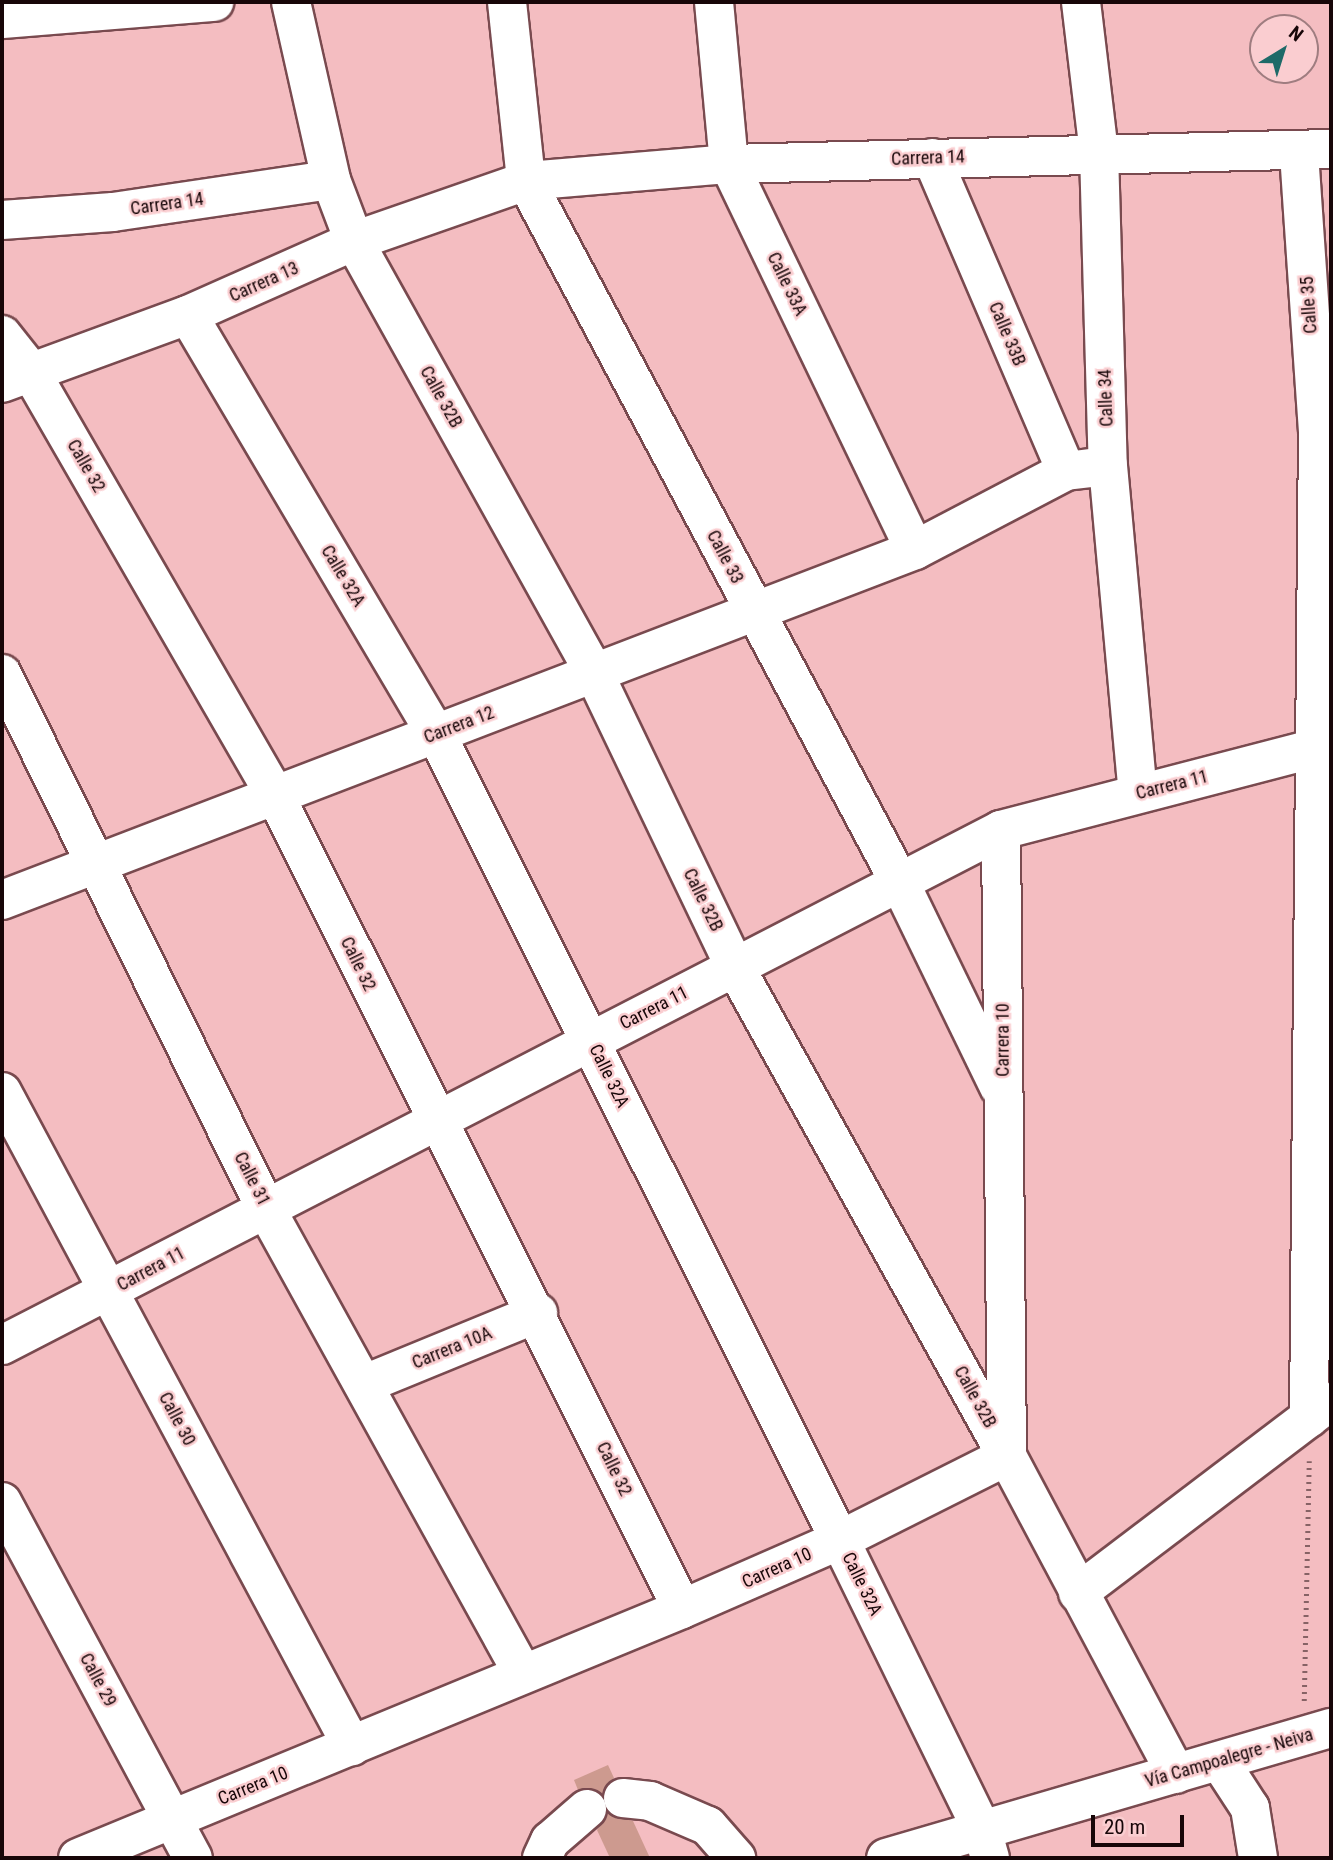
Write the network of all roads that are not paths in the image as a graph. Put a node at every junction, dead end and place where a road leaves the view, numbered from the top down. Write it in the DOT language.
graph roads {
  1 [pos="214,2"];
  2 [pos="291,2"];
  3 [pos="507,2"];
  4 [pos="714,2"];
  5 [pos="1081,2"];
  6 [pos="2,19"];
  7 [pos="1315,151"];
  8 [pos="1099,152"];
  9 [pos="932,158"];
  10 [pos="729,164"];
  11 [pos="331,180"];
  12 [pos="526,181"];
  13 [pos="2,220"];
  14 [pos="354,241"];
  15 [pos="188,316"];
  16 [pos="2,335"];
  17 [pos="16,376"];
  18 [pos="1324,443"];
  19 [pos="1108,466"];
  20 [pos="1066,471"];
  21 [pos="915,550"];
  22 [pos="754,612"];
  23 [pos="594,673"];
  24 [pos="2,674"];
  25 [pos="436,734"];
  26 [pos="1323,742"];
  27 [pos="1138,793"];
  28 [pos="275,795"];
  29 [pos="1001,830"];
  30 [pos="96,864"];
  31 [pos="900,883"];
  32 [pos="2,900"];
  33 [pos="735,967"];
  34 [pos="1324,987"];
  35 [pos="592,1040"];
  36 [pos="2,1092"];
  37 [pos="1003,1096"];
  38 [pos="435,1122"];
  39 [pos="266,1209"];
  40 [pos="108,1291"];
  41 [pos="1323,1297"];
  42 [pos="538,1313"];
  43 [pos="2,1345"];
  44 [pos="367,1383"];
  45 [pos="1320,1410"];
  46 [pos="1007,1456"];
  47 [pos="2,1502"];
  48 [pos="840,1540"];
  49 [pos="1078,1593"];
  50 [pos="682,1609"];
  51 [pos="523,1674"];
  52 [pos="1317,1732"];
  53 [pos="352,1746"];
  54 [pos="1220,1762"];
  55 [pos="1176,1774"];
  56 [pos="623,1798"];
  57 [pos="587,1809"];
  58 [pos="173,1818"];
  59 [pos="986,1844"];
  60 [pos="78,1858"];
  61 [pos="193,1858"];
  62 [pos="542,1858"];
  63 [pos="736,1858"];
  64 [pos="886,1858"];
  65 [pos="1258,1858"];
  1 -- 6 [label="main road"];
  2 -- 11 [label="main road, Calle 32B"];
  3 -- 12 [label="main road, Calle 33"];
  4 -- 10 [label="main road, Calle 33A"];
  5 -- 8 [label="main road, Calle 34"];
  7 -- 8 [label="main road, Carrera 14"];
  7 -- 18 [label="main road, Calle 35"];
  8 -- 9 [label="main road, Carrera 14"];
  8 -- 19 [label="main road, Calle 34"];
  9 -- 10 [label="main road, Carrera 14"];
  9 -- 20 [label="main road, Calle 33B"];
  10 -- 12 [label="main road, Carrera 14"];
  10 -- 21 [label="main road, Calle 33A"];
  11 -- 13 [label="main road, Carrera 14"];
  11 -- 14 [label="main road, Calle 32B"];
  12 -- 14 [label="main road, Carrera 13"];
  12 -- 22 [label="main road, Calle 33"];
  14 -- 15 [label="main road, Carrera 13"];
  14 -- 23 [label="main road, Calle 32B"];
  15 -- 17 [label="main road, Carrera 13"];
  15 -- 25 [label="main road, Calle 32A"];
  16 -- 17 [label="main road, Calle 32"];
  17 -- 28 [label="main road, Calle 32"];
  18 -- 26 [label="main road, Calle 35"];
  19 -- 20 [label="main road"];
  19 -- 27 [label="main road, Calle 34"];
  20 -- 21 [label="main road, Carrera 12"];
  21 -- 22 [label="main road, Carrera 12"];
  22 -- 23 [label="main road, Carrera 12"];
  22 -- 31 [label="main road, Calle 33"];
  23 -- 25 [label="main road, Carrera 12"];
  23 -- 33 [label="main road, Calle 32B"];
  24 -- 30 [label="main road, Calle 31"];
  25 -- 28 [label="main road, Carrera 12"];
  25 -- 35 [label="main road, Calle 32A"];
  26 -- 27 [label="main road, Carrera 11"];
  26 -- 34 [label="main road, Calle 35"];
  27 -- 29 [label="main road, Carrera 11"];
  28 -- 30 [label="main road, Carrera 12"];
  28 -- 38 [label="main road, Calle 32"];
  29 -- 31 [label="main road, Carrera 11"];
  29 -- 37 [label="main road, Carrera 10"];
  30 -- 32 [label="main road, Carrera 12"];
  30 -- 39 [label="main road, Calle 31"];
  31 -- 33 [label="main road, Carrera 11"];
  31 -- 37 [label="main road, Calle 33"];
  33 -- 35 [label="main road, Carrera 11"];
  33 -- 46 [label="main road, Calle 32B"];
  34 -- 41 [label="main road, Calle 35"];
  35 -- 38 [label="main road, Carrera 11"];
  35 -- 48 [label="main road, Calle 32A"];
  36 -- 40 [label="main road, Calle 30"];
  37 -- 46 [label="main road, Carrera 10"];
  38 -- 39 [label="main road, Carrera 11"];
  38 -- 42 [label="main road, Calle 32"];
  39 -- 40 [label="main road, Carrera 11"];
  39 -- 44 [label="main road, Calle 31"];
  40 -- 43 [label="main road, Carrera 11"];
  40 -- 53 [label="main road, Calle 30"];
  41 -- 45 [label="main road, Calle 35"];
  42 -- 44 [label="main road, Carrera 10A"];
  42 -- 50 [label="main road, Calle 32"];
  44 -- 51 [label="main road, Calle 31"];
  45 -- 49 [label="main road"];
  46 -- 48 [label="main road, Carrera 10"];
  46 -- 49 [label="main road, Calle 32B"];
  47 -- 58 [label="main road, Calle 29"];
  48 -- 50 [label="main road, Carrera 10"];
  48 -- 59 [label="main road, Calle 32A"];
  49 -- 55 [label="main road, Calle 32B"];
  50 -- 51 [label="main road, Carrera 10"];
  51 -- 53 [label="main road, Carrera 10"];
  52 -- 54 [label="main road, Vía Campoalegre - Neiva"];
  53 -- 58 [label="main road, Carrera 10"];
  54 -- 55 [label="main road, Vía Campoalegre - Neiva"];
  54 -- 65 [label="main road"];
  55 -- 59 [label="main road, Vía Campoalegre - Neiva"];
  56 -- 63 [label="main road"];
  57 -- 62 [label="main road"];
  58 -- 60 [label="main road, Carrera 10"];
  58 -- 61 [label="main road, Calle 29"];
  59 -- 64 [label="main road, Vía Campoalegre - Neiva"];
}
